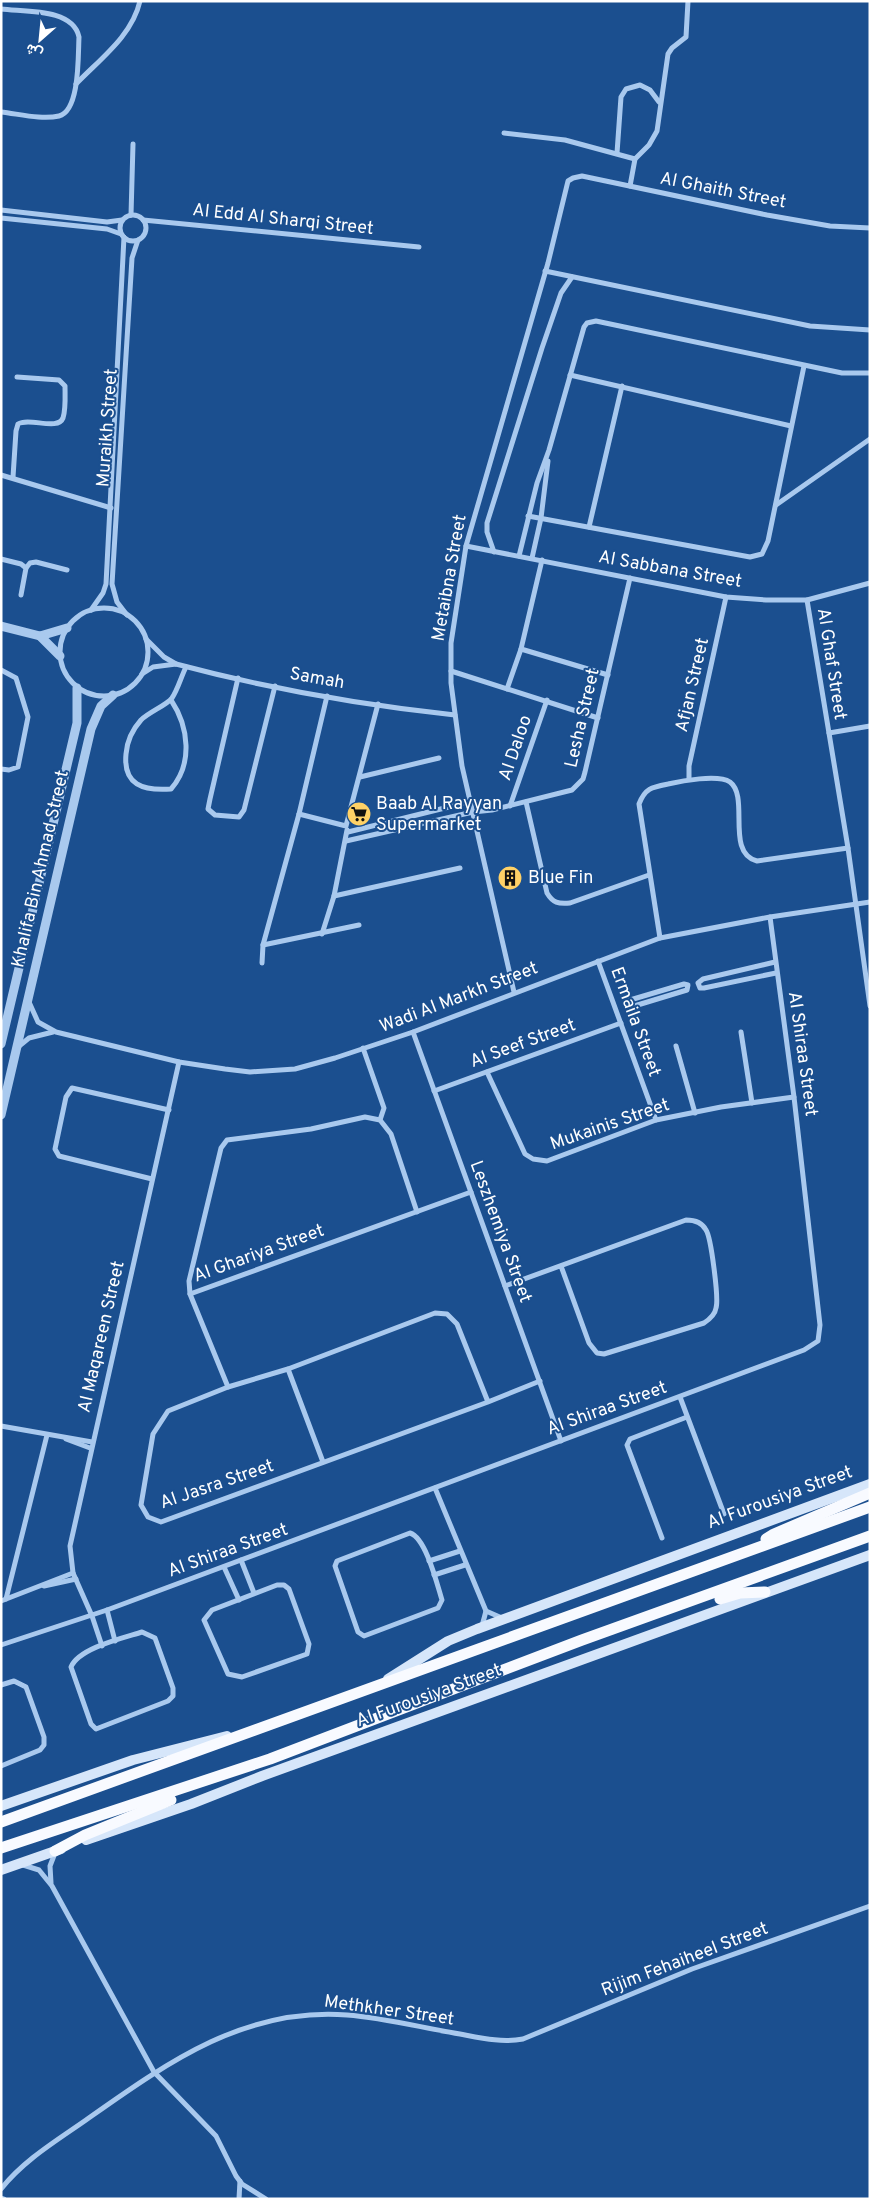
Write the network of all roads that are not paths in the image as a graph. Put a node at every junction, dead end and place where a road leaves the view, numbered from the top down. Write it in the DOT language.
graph roads {
  1 [pos="140,1"];
  2 [pos="688,1"];
  3 [pos="1,9"];
  4 [pos="75,84"];
  5 [pos="660,103"];
  6 [pos="1,112"];
  7 [pos="504,133"];
  8 [pos="133,144"];
  9 [pos="617,153"];
  10 [pos="634,159"];
  11 [pos="573,178"];
  12 [pos="630,186"];
  13 [pos="1,210"];
  14 [pos="131,215"];
  15 [pos="1,218"];
  16 [pos="122,220"];
  17 [pos="143,220"];
  18 [pos="870,228"];
  19 [pos="122,236"];
  20 [pos="138,240"];
  21 [pos="420,247"];
  22 [pos="545,271"];
  23 [pos="572,277"];
  24 [pos="870,330"];
  25 [pos="804,366"];
  26 [pos="870,373"];
  27 [pos="570,375"];
  28 [pos="17,377"];
  29 [pos="622,386"];
  30 [pos="791,426"];
  31 [pos="870,439"];
  32 [pos="549,450"];
  33 [pos="1,475"];
  34 [pos="13,477"];
  35 [pos="775,505"];
  36 [pos="109,508"];
  37 [pos="116,510"];
  38 [pos="528,516"];
  39 [pos="541,518"];
  40 [pos="589,527"];
  41 [pos="466,546"];
  42 [pos="494,552"];
  43 [pos="519,556"];
  44 [pos="532,558"];
  45 [pos="1,559"];
  46 [pos="542,560"];
  47 [pos="26,568"];
  48 [pos="67,570"];
  49 [pos="630,578"];
  50 [pos="870,583"];
  51 [pos="21,595"];
  52 [pos="726,597"];
  53 [pos="806,600"];
  54 [pos="91,610"];
  55 [pos="127,615"];
  56 [pos="1,626"];
  57 [pos="67,628"];
  58 [pos="40,636"];
  59 [pos="145,638"];
  60 [pos="521,649"];
  61 [pos="60,656"];
  62 [pos="176,664"];
  63 [pos="186,667"];
  64 [pos="1,670"];
  65 [pos="451,671"];
  66 [pos="142,674"];
  67 [pos="608,674"];
  68 [pos="238,678"];
  69 [pos="275,686"];
  70 [pos="77,688"];
  71 [pos="507,689"];
  72 [pos="113,695"];
  73 [pos="327,696"];
  74 [pos="171,700"];
  75 [pos="547,700"];
  76 [pos="378,704"];
  77 [pos="455,714"];
  78 [pos="598,718"];
  79 [pos="870,726"];
  80 [pos="829,733"];
  81 [pos="439,758"];
  82 [pos="1,769"];
  83 [pos="360,778"];
  84 [pos="689,780"];
  85 [pos="469,802"];
  86 [pos="526,802"];
  87 [pos="510,806"];
  88 [pos="473,812"];
  89 [pos="299,814"];
  90 [pos="347,829"];
  91 [pos="346,841"];
  92 [pos="848,848"];
  93 [pos="460,868"];
  94 [pos="649,875"];
  95 [pos="334,896"];
  96 [pos="870,902"];
  97 [pos="856,903"];
  98 [pos="770,917"];
  99 [pos="359,925"];
  100 [pos="322,934"];
  101 [pos="660,938"];
  102 [pos="263,946"];
  103 [pos="598,961"];
  104 [pos="775,962"];
  105 [pos="262,963"];
  106 [pos="744,969"];
  107 [pos="776,973"];
  108 [pos="721,975"];
  109 [pos="747,979"];
  110 [pos="723,984"];
  111 [pos="667,989"];
  112 [pos="514,992"];
  113 [pos="869,992"];
  114 [pos="29,993"];
  115 [pos="669,996"];
  116 [pos="640,997"];
  117 [pos="642,1004"];
  118 [pos="627,1005"];
  119 [pos="870,1006"];
  120 [pos="616,1009"];
  121 [pos="621,1023"];
  122 [pos="56,1032"];
  123 [pos="413,1032"];
  124 [pos="741,1032"];
  125 [pos="1,1044"];
  126 [pos="676,1046"];
  127 [pos="362,1048"];
  128 [pos="16,1050"];
  129 [pos="180,1062"];
  130 [pos="487,1072"];
  131 [pos="434,1091"];
  132 [pos="794,1097"];
  133 [pos="752,1103"];
  134 [pos="169,1110"];
  135 [pos="694,1113"];
  136 [pos="1,1115"];
  137 [pos="380,1120"];
  138 [pos="656,1120"];
  139 [pos="152,1179"];
  140 [pos="471,1192"];
  141 [pos="417,1212"];
  142 [pos="561,1266"];
  143 [pos="505,1286"];
  144 [pos="190,1294"];
  145 [pos="288,1369"];
  146 [pos="540,1382"];
  147 [pos="228,1387"];
  148 [pos="680,1397"];
  149 [pos="488,1402"];
  150 [pos="688,1417"];
  151 [pos="1,1426"];
  152 [pos="47,1435"];
  153 [pos="561,1441"];
  154 [pos="91,1445"];
  155 [pos="323,1462"];
  156 [pos="870,1484"];
  157 [pos="435,1488"];
  158 [pos="870,1493"];
  159 [pos="870,1507"];
  160 [pos="724,1514"];
  161 [pos="870,1536"];
  162 [pos="662,1538"];
  163 [pos="460,1551"];
  164 [pos="750,1551"];
  165 [pos="870,1555"];
  166 [pos="241,1560"];
  167 [pos="429,1561"];
  168 [pos="465,1565"];
  169 [pos="224,1567"];
  170 [pos="73,1573"];
  171 [pos="434,1575"];
  172 [pos="76,1579"];
  173 [pos="44,1586"];
  174 [pos="765,1592"];
  175 [pos="254,1593"];
  176 [pos="4,1600"];
  177 [pos="239,1600"];
  178 [pos="107,1610"];
  179 [pos="486,1612"];
  180 [pos="92,1616"];
  181 [pos="505,1619"];
  182 [pos="482,1627"];
  183 [pos="115,1640"];
  184 [pos="582,1640"];
  185 [pos="1,1645"];
  186 [pos="102,1646"];
  187 [pos="1,1685"];
  188 [pos="373,1688"];
  189 [pos="248,1732"];
  190 [pos="1,1766"];
  191 [pos="208,1781"];
  192 [pos="1,1806"];
  193 [pos="1,1822"];
  194 [pos="1,1848"];
  195 [pos="55,1851"];
  196 [pos="20,1864"];
  197 [pos="1,1870"];
  198 [pos="52,1886"];
  199 [pos="870,1906"];
  200 [pos="511,2041"];
  201 [pos="154,2072"];
  202 [pos="240,2181"];
  203 [pos="1,2189"];
  204 [pos="239,2199"];
  205 [pos="266,2199"];
  1 -- 4 [label="street"];
  2 -- 5 [label="street"];
  3 -- 4 [label="street"];
  4 -- 6 [label="street"];
  5 -- 9 [label="street"];
  5 -- 10 [label="street"];
  7 -- 9 [label="street"];
  8 -- 14 [label="street"];
  9 -- 10 [label="street"];
  10 -- 12 [label="street"];
  11 -- 12 [label="street, Al Ghaith Street"];
  11 -- 22 [label="street, Metaibna Street"];
  12 -- 18 [label="street, Al Ghaith Street"];
  13 -- 16 [label="street"];
  14 -- 16 [label="street"];
  14 -- 17 [label="street"];
  15 -- 19 [label="street"];
  16 -- 19 [label="street"];
  17 -- 20 [label="street"];
  17 -- 21 [label="street, Al Edd Al Sharqi Street"];
  19 -- 20 [label="street"];
  19 -- 36 [label="street, Muraikh Street"];
  20 -- 37 [label="street, Muraikh Street"];
  22 -- 23 [label="street"];
  22 -- 41 [label="street, Metaibna Street"];
  23 -- 24 [label="street"];
  23 -- 42 [label="street, Metaibna Street"];
  25 -- 26 [label="street"];
  25 -- 27 [label="street"];
  25 -- 30 [label="street"];
  27 -- 29 [label="street"];
  27 -- 32 [label="street"];
  28 -- 34 [label="street"];
  29 -- 30 [label="street"];
  29 -- 40 [label="street"];
  30 -- 35 [label="street"];
  31 -- 35 [label="street"];
  32 -- 38 [label="street"];
  32 -- 39 [label="street"];
  33 -- 34 [label="street"];
  34 -- 36 [label="street"];
  35 -- 40 [label="street"];
  36 -- 37 [label="street"];
  36 -- 54 [label="street, Muraikh Street"];
  37 -- 55 [label="street, Muraikh Street"];
  38 -- 39 [label="street"];
  38 -- 43 [label="street"];
  39 -- 40 [label="street"];
  39 -- 44 [label="street"];
  41 -- 42 [label="street, Al Sabbana Street"];
  41 -- 65 [label="street, Metaibna Street"];
  42 -- 43 [label="street, Al Sabbana Street"];
  43 -- 44 [label="street, Al Sabbana Street"];
  44 -- 46 [label="street, Al Sabbana Street"];
  45 -- 47 [label="street"];
  46 -- 49 [label="street, Al Sabbana Street"];
  46 -- 60 [label="street"];
  47 -- 48 [label="street"];
  47 -- 51 [label="street"];
  49 -- 52 [label="street, Al Sabbana Street"];
  49 -- 67 [label="street, Lesha Street"];
  50 -- 53 [label="street, Al Sabbana Street"];
  52 -- 53 [label="street, Al Sabbana Street"];
  52 -- 84 [label="street, Afjan Street"];
  53 -- 80 [label="street, Al Ghaf Street"];
  54 -- 55 [label="street"];
  54 -- 57 [label="street"];
  55 -- 59 [label="street"];
  56 -- 58 [label="street"];
  57 -- 58 [label="street"];
  57 -- 61 [label="street"];
  58 -- 61 [label="street"];
  59 -- 62 [label="street, Samah"];
  59 -- 66 [label="street"];
  60 -- 67 [label="street"];
  60 -- 71 [label="street"];
  61 -- 70 [label="street"];
  62 -- 63 [label="street, Samah"];
  62 -- 66 [label="street, Samah"];
  63 -- 68 [label="street, Samah"];
  63 -- 74 [label="street"];
  64 -- 82 [label="street"];
  65 -- 71 [label="street, Al Daloo"];
  65 -- 77 [label="street, Metaibna Street"];
  66 -- 72 [label="street"];
  67 -- 78 [label="street, Lesha Street"];
  68 -- 69 [label="street, Samah"];
  68 -- 69 [label="street"];
  69 -- 73 [label="street, Samah"];
  70 -- 72 [label="street"];
  70 -- 125 [label="street, Khalifa Bin Ahmad Street"];
  71 -- 75 [label="street, Al Daloo"];
  72 -- 114 [label="street, Khalifa Bin Ahmad Street"];
  73 -- 76 [label="street, Samah"];
  73 -- 89 [label="street"];
  74 -- 74 [label="street"];
  75 -- 78 [label="street, Al Daloo"];
  75 -- 87 [label="street, Al Daloo"];
  76 -- 77 [label="street, Samah"];
  76 -- 83 [label="street"];
  77 -- 85 [label="street, Metaibna Street"];
  78 -- 86 [label="street, Lesha Street"];
  79 -- 80 [label="street, Al Ghaf Street"];
  80 -- 92 [label="street, Al Ghaf Street"];
  81 -- 83 [label="street"];
  83 -- 90 [label="street"];
  84 -- 92 [label="street"];
  84 -- 94 [label="street"];
  85 -- 88 [label="street, Metaibna Street"];
  85 -- 90 [label="street"];
  86 -- 87 [label="street, Lesha Street"];
  86 -- 94 [label="street"];
  87 -- 88 [label="street, Lesha Street"];
  88 -- 91 [label="street, Lesha Street"];
  88 -- 112 [label="street, Metaibna Street"];
  89 -- 90 [label="street"];
  89 -- 102 [label="street"];
  90 -- 91 [label="street"];
  91 -- 95 [label="street"];
  92 -- 97 [label="street, Al Ghaf Street"];
  93 -- 95 [label="street"];
  94 -- 101 [label="street"];
  95 -- 100 [label="street"];
  96 -- 97 [label="street, Wadi Al Markh Street"];
  97 -- 98 [label="street, Wadi Al Markh Street"];
  97 -- 113 [label="street, Al Ghaf Street"];
  98 -- 101 [label="street, Wadi Al Markh Street"];
  98 -- 104 [label="street, Al Shiraa Street"];
  99 -- 100 [label="street"];
  100 -- 102 [label="street"];
  101 -- 103 [label="street, Wadi Al Markh Street"];
  102 -- 105 [label="street"];
  103 -- 112 [label="street, Wadi Al Markh Street"];
  103 -- 120 [label="street, Ermaila Street"];
  104 -- 106 [label="street"];
  104 -- 107 [label="street, Al Shiraa Street"];
  106 -- 108 [label="street"];
  106 -- 109 [label="street"];
  107 -- 109 [label="street"];
  107 -- 132 [label="street, Al Shiraa Street"];
  108 -- 110 [label="street"];
  108 -- 110 [label="street"];
  109 -- 110 [label="street"];
  111 -- 115 [label="street"];
  111 -- 115 [label="street"];
  111 -- 116 [label="street"];
  112 -- 123 [label="street, Wadi Al Markh Street"];
  113 -- 119 [label="street, Al Ghaf Street"];
  114 -- 122 [label="street, Wadi Al Markh Street"];
  114 -- 128 [label="street, Khalifa Bin Ahmad Street"];
  115 -- 117 [label="street"];
  116 -- 117 [label="street"];
  116 -- 118 [label="street"];
  117 -- 118 [label="street"];
  118 -- 120 [label="street"];
  120 -- 121 [label="street, Ermaila Street"];
  121 -- 130 [label="street, Al Seef Street"];
  121 -- 138 [label="street, Ermaila Street"];
  122 -- 128 [label="street, Wadi Al Markh Street"];
  122 -- 129 [label="street, Wadi Al Markh Street"];
  123 -- 127 [label="street, Wadi Al Markh Street"];
  123 -- 131 [label="street, Leszhemiya Street"];
  124 -- 133 [label="street"];
  126 -- 135 [label="street"];
  127 -- 129 [label="street, Wadi Al Markh Street"];
  127 -- 137 [label="street"];
  128 -- 136 [label="street, Khalifa Bin Ahmad Street"];
  129 -- 134 [label="street, Al Maqareen Street"];
  130 -- 131 [label="street, Al Seef Street"];
  130 -- 138 [label="street, Mukainis Street"];
  131 -- 140 [label="street, Leszhemiya Street"];
  132 -- 133 [label="street, Mukainis Street"];
  132 -- 148 [label="street, Al Shiraa Street"];
  133 -- 135 [label="street, Mukainis Street"];
  134 -- 139 [label="street, Al Maqareen Street"];
  134 -- 139 [label="street"];
  135 -- 138 [label="street, Mukainis Street"];
  137 -- 141 [label="street"];
  137 -- 144 [label="street, Al Ghariya Street"];
  139 -- 154 [label="street, Al Maqareen Street"];
  140 -- 141 [label="street, Al Ghariya Street"];
  140 -- 143 [label="street, Leszhemiya Street"];
  141 -- 144 [label="street, Al Ghariya Street"];
  142 -- 142 [label="street"];
  142 -- 143 [label="street"];
  143 -- 146 [label="street, Leszhemiya Street"];
  144 -- 147 [label="street"];
  145 -- 147 [label="street, Al Jasra Street"];
  145 -- 149 [label="street, Al Jasra Street"];
  145 -- 155 [label="street"];
  146 -- 149 [label="street, Al Jasra Street"];
  146 -- 153 [label="street, Leszhemiya Street"];
  147 -- 155 [label="street, Al Jasra Street"];
  148 -- 150 [label="street"];
  148 -- 153 [label="street, Al Shiraa Street"];
  149 -- 155 [label="street, Al Jasra Street"];
  150 -- 160 [label="street"];
  150 -- 162 [label="street"];
  151 -- 152 [label="street"];
  152 -- 154 [label="street"];
  152 -- 176 [label="street"];
  153 -- 157 [label="street, Al Shiraa Street"];
  154 -- 170 [label="street, Al Maqareen Street"];
  156 -- 181 [label="main road, Al Furousiya Street"];
  157 -- 163 [label="street"];
  157 -- 166 [label="street, Al Shiraa Street"];
  158 -- 164 [label="highway"];
  159 -- 164 [label="highway, Al Furousiya Street"];
  161 -- 184 [label="highway, Al Furousiya Street"];
  163 -- 167 [label="street"];
  163 -- 168 [label="street"];
  164 -- 188 [label="highway, Al Furousiya Street"];
  165 -- 174 [label="main road, Al Furousiya Street"];
  166 -- 169 [label="street, Al Shiraa Street"];
  166 -- 175 [label="street"];
  167 -- 171 [label="street"];
  167 -- 171 [label="street"];
  168 -- 171 [label="street"];
  168 -- 179 [label="street"];
  169 -- 177 [label="street"];
  169 -- 178 [label="street, Al Shiraa Street"];
  170 -- 172 [label="street, Al Maqareen Street"];
  170 -- 173 [label="street"];
  172 -- 173 [label="street"];
  172 -- 180 [label="street, Al Maqareen Street"];
  173 -- 176 [label="street"];
  174 -- 184 [label="highway"];
  174 -- 195 [label="main road, Al Furousiya Street"];
  175 -- 177 [label="street"];
  175 -- 177 [label="street"];
  178 -- 180 [label="street, Al Shiraa Street"];
  178 -- 183 [label="street"];
  179 -- 181 [label="street"];
  179 -- 182 [label="street"];
  180 -- 185 [label="street, Al Shiraa Street"];
  180 -- 186 [label="street, Al Maqareen Street"];
  181 -- 182 [label="main road, Al Furousiya Street"];
  182 -- 188 [label="main road, Al Furousiya Street"];
  183 -- 186 [label="street"];
  183 -- 186 [label="street"];
  184 -- 191 [label="highway, Al Furousiya Street"];
  187 -- 190 [label="street"];
  188 -- 189 [label="highway, Al Furousiya Street"];
  189 -- 192 [label="main road, Al Furousiya Street"];
  189 -- 193 [label="highway, Al Furousiya Street"];
  191 -- 194 [label="highway, Al Furousiya Street"];
  191 -- 195 [label="highway"];
  195 -- 196 [label="main road, Al Furousiya Street"];
  195 -- 198 [label="street"];
  196 -- 197 [label="main road, Al Furousiya Street"];
  196 -- 198 [label="street"];
  198 -- 201 [label="street"];
  199 -- 200 [label="street, Rijim Fehaiheel Street"];
  200 -- 201 [label="street, Methkher Street"];
  201 -- 202 [label="street"];
  201 -- 203 [label="street, Methkher Street"];
  202 -- 204 [label="street"];
  202 -- 205 [label="street"];
}
